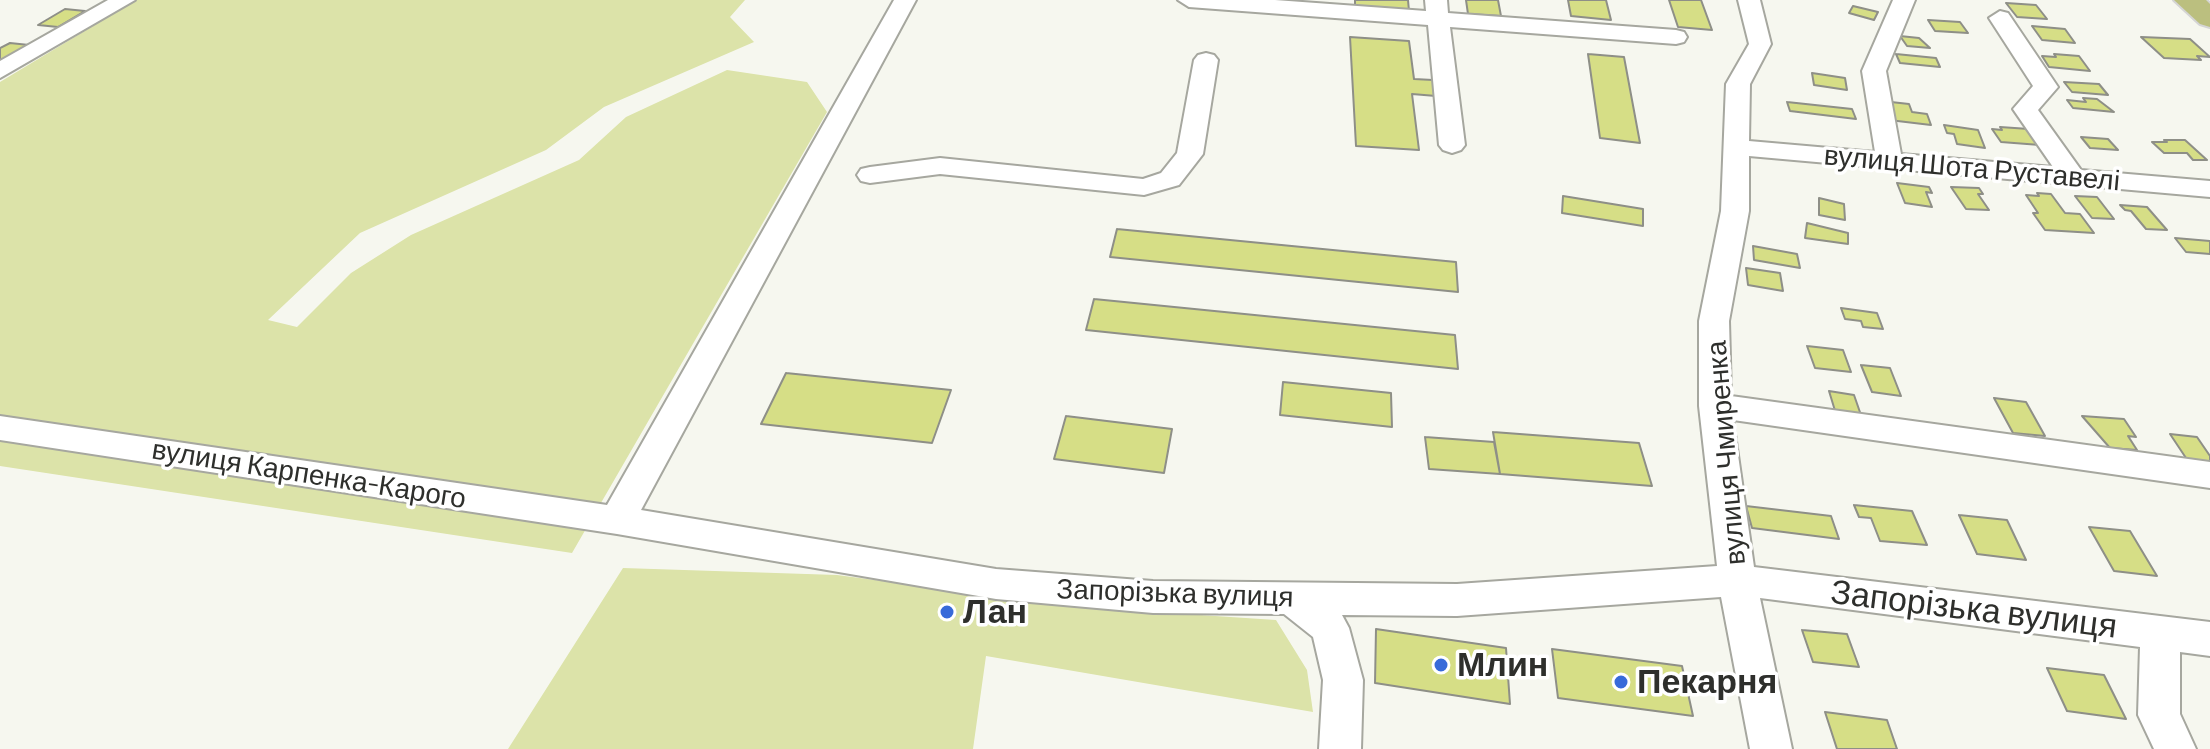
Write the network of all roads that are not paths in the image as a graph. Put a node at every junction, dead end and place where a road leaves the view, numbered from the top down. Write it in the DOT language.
graph roads {
  1 [pos="124,0"];
  2 [pos="905,0"];
  3 [pos="1189,0"];
  4 [pos="1749,0"];
  5 [pos="1904,0"];
  6 [pos="1437,9"];
  7 [pos="2000,18"];
  8 [pos="1676,37"];
  9 [pos="1206,60"];
  10 [pos="0,71"];
  11 [pos="1452,145"];
  12 [pos="1735,147"];
  13 [pos="1889,160"];
  14 [pos="870,175"];
  15 [pos="2073,177"];
  16 [pos="2210,189"];
  17 [pos="1715,406"];
  18 [pos="0,428"];
  19 [pos="2210,475"];
  20 [pos="617,520"];
  21 [pos="1737,580"];
  22 [pos="1291,598"];
  23 [pos="2160,633"];
  24 [pos="2210,639"];
  25 [pos="1340,749"];
  26 [pos="1771,749"];
  27 [pos="2175,749"];
  1 -- 10 [label="street"];
  2 -- 20 [label="street"];
  3 -- 6 [label="street"];
  4 -- 12 [label="street, вулиця Чмиренка"];
  5 -- 13 [label="street"];
  6 -- 8 [label="street"];
  6 -- 11 [label="street"];
  7 -- 15 [label="street"];
  9 -- 14 [label="street"];
  12 -- 13 [label="street, вулиця Шота Руставелі"];
  12 -- 17 [label="street, вулиця Чмиренка"];
  13 -- 15 [label="street, вулиця Шота Руставелі"];
  15 -- 16 [label="street, вулиця Шота Руставелі"];
  17 -- 19 [label="street"];
  17 -- 21 [label="street, вулиця Чмиренка"];
  18 -- 20 [label="street, вулиця Карпенка-Карого"];
  20 -- 22 [label="street, Запорізька вулиця"];
  21 -- 22 [label="street, Запорізька вулиця"];
  21 -- 23 [label="street, Запорізька вулиця"];
  21 -- 26 [label="street"];
  22 -- 25 [label="street"];
  23 -- 24 [label="street, Запорізька вулиця"];
  23 -- 27 [label="street"];
}
